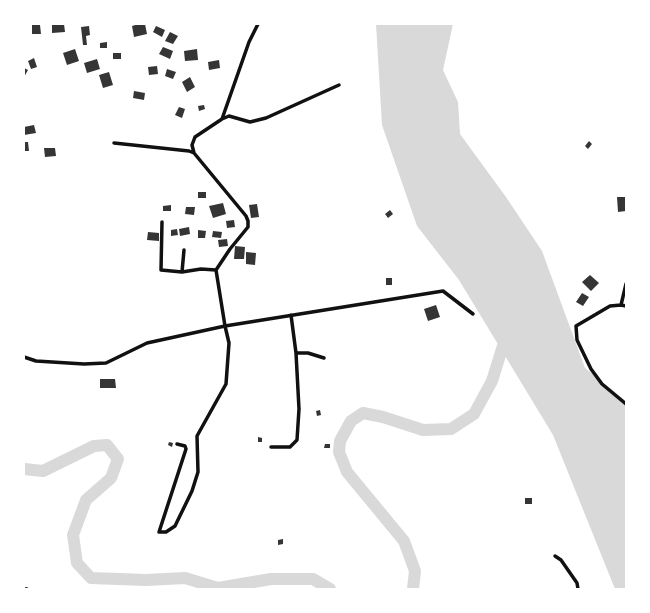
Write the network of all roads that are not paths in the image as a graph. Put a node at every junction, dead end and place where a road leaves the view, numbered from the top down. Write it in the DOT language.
graph roads {
  1 [pos="258,24"];
  2 [pos="339,85"];
  3 [pos="222,119"];
  4 [pos="114,143"];
  5 [pos="194,153"];
  6 [pos="162,222"];
  7 [pos="184,250"];
  8 [pos="216,270"];
  9 [pos="182,272"];
  10 [pos="626,284"];
  11 [pos="621,304"];
  12 [pos="626,306"];
  13 [pos="472,314"];
  14 [pos="291,315"];
  15 [pos="225,326"];
  16 [pos="296,353"];
  17 [pos="24,357"];
  18 [pos="324,358"];
  19 [pos="626,404"];
  20 [pos="177,444"];
  21 [pos="271,447"];
  22 [pos="555,556"];
  23 [pos="578,589"];
  1 -- 3 [label="street"];
  2 -- 3 [label="street"];
  3 -- 5 [label="street"];
  4 -- 5 [label="street"];
  5 -- 8 [label="street"];
  6 -- 9 [label="street"];
  7 -- 9 [label="street"];
  8 -- 9 [label="street"];
  8 -- 15 [label="street"];
  10 -- 11 [label="street"];
  11 -- 12 [label="street"];
  11 -- 19 [label="street"];
  13 -- 14 [label="street"];
  14 -- 15 [label="street"];
  14 -- 16 [label="street"];
  15 -- 17 [label="street"];
  15 -- 20 [label="street"];
  16 -- 18 [label="street"];
  16 -- 21 [label="street"];
  22 -- 23 [label="street"];
}
